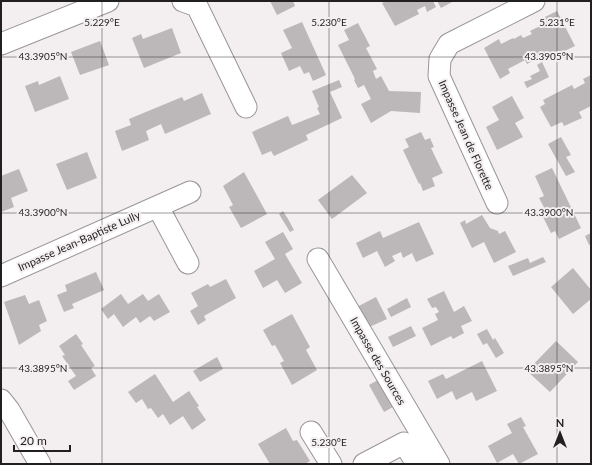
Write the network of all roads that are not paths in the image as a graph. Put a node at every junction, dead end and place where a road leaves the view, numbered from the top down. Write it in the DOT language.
graph roads {
  1 [pos="108,1"];
  2 [pos="183,1"];
  3 [pos="534,1"];
  4 [pos="1,44"];
  5 [pos="246,107"];
  6 [pos="190,192"];
  7 [pos="497,203"];
  8 [pos="158,207"];
  9 [pos="318,259"];
  10 [pos="188,263"];
  11 [pos="1,276"];
  12 [pos="1,400"];
  13 [pos="311,432"];
  14 [pos="40,464"];
  15 [pos="331,464"];
  16 [pos="364,464"];
  17 [pos="417,464"];
  18 [pos="439,464"];
  1 -- 4 [label="street"];
  2 -- 5 [label="street"];
  3 -- 7 [label="street, Impasse Jean de Florette"];
  6 -- 8 [label="street, Impasse Jean-Baptiste Lully"];
  8 -- 10 [label="street"];
  8 -- 11 [label="street, Impasse Jean-Baptiste Lully"];
  9 -- 18 [label="street, Impasse des Sources"];
  12 -- 14 [label="street"];
  13 -- 15 [label="street"];
  16 -- 17 [label="street"];
}
